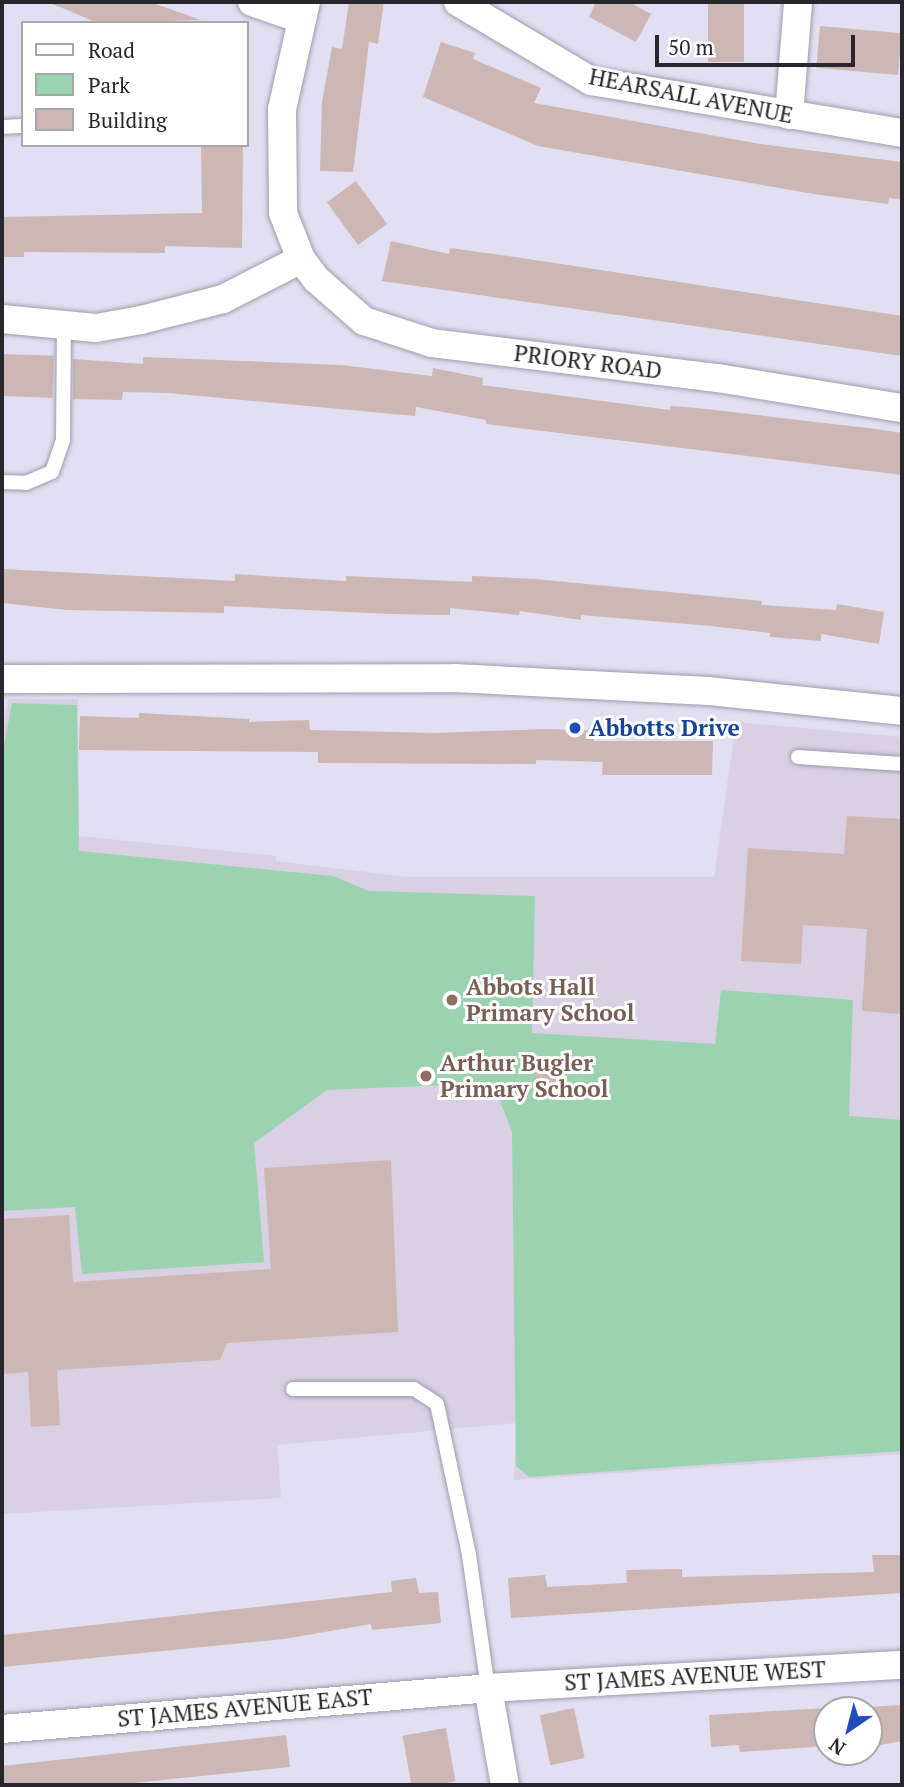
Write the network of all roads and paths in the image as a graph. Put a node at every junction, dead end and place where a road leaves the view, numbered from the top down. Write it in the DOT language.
graph roads {
  1 [pos="252,2"];
  2 [pos="458,2"];
  3 [pos="798,2"];
  4 [pos="303,10"];
  5 [pos="789,115"];
  6 [pos="21,126"];
  7 [pos="2,127"];
  8 [pos="902,133"];
  9 [pos="301,259"];
  10 [pos="2,318"];
  11 [pos="64,327"];
  12 [pos="902,408"];
  13 [pos="2,482"];
  14 [pos="2,680"];
  15 [pos="902,711"];
  16 [pos="798,757"];
  17 [pos="902,764"];
  18 [pos="293,1389"];
  19 [pos="902,1665"];
  20 [pos="488,1688"];
  21 [pos="2,1729"];
  22 [pos="505,1785"];
  1 -- 4 [label="street"];
  2 -- 5 [label="street, HEARSALL AVENUE"];
  3 -- 5 [label="street"];
  4 -- 9 [label="street, PRIORY ROAD"];
  5 -- 8 [label="street, HEARSALL AVENUE"];
  6 -- 7 [label="lane"];
  9 -- 11 [label="street"];
  9 -- 12 [label="street, PRIORY ROAD"];
  10 -- 11 [label="street"];
  11 -- 13 [label="lane"];
  14 -- 15 [label="street"];
  16 -- 17 [label="lane"];
  18 -- 20 [label="lane"];
  19 -- 20 [label="street, ST JAMES AVENUE WEST"];
  20 -- 21 [label="street, ST JAMES AVENUE EAST"];
  20 -- 22 [label="street"];
}
